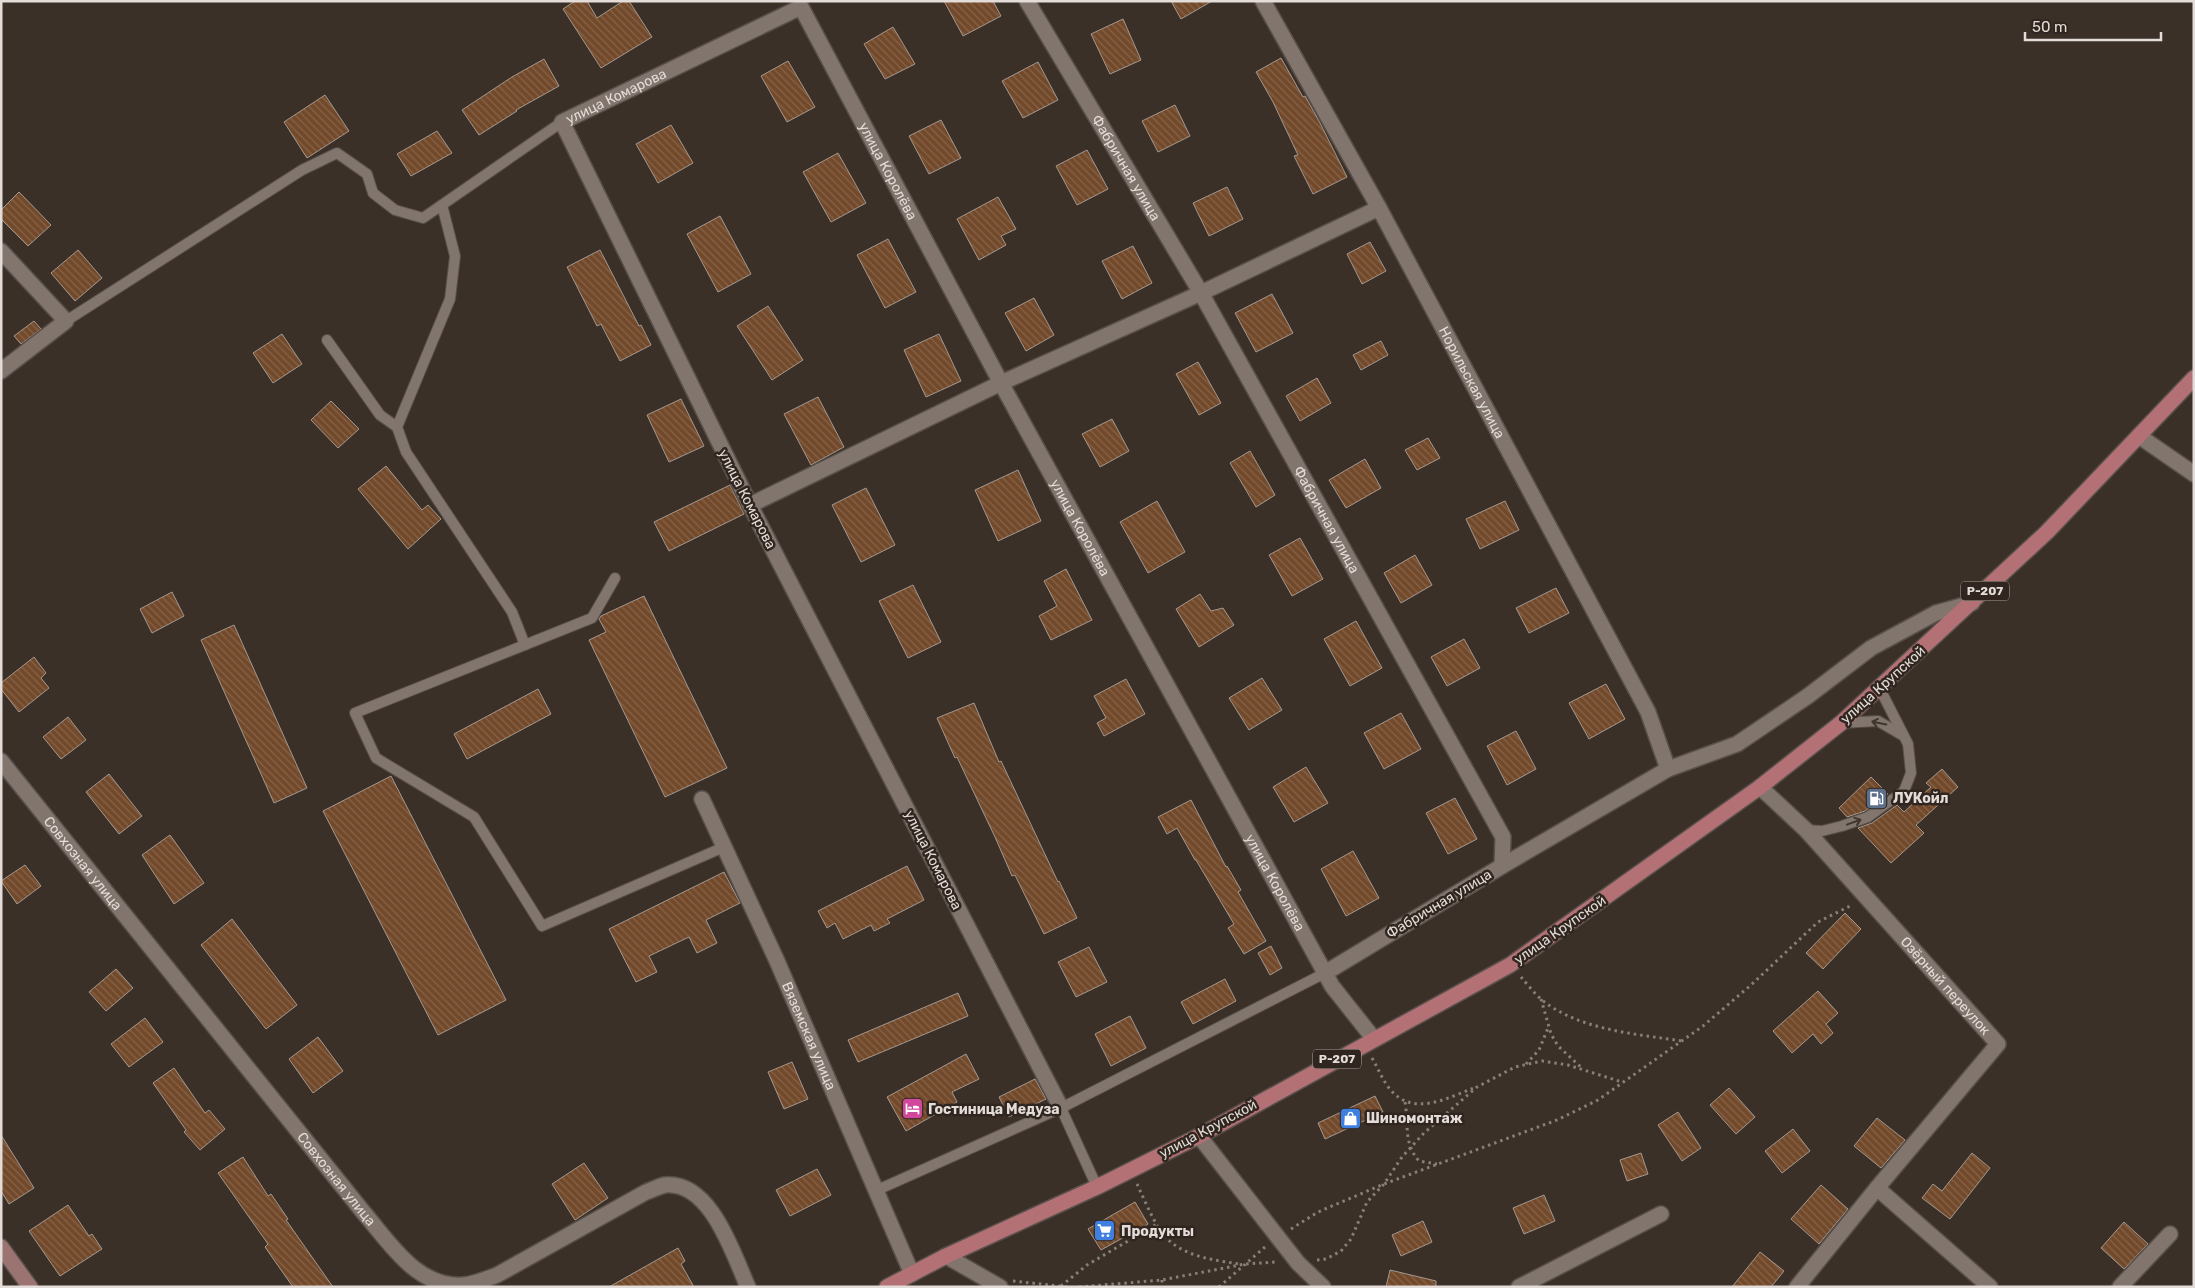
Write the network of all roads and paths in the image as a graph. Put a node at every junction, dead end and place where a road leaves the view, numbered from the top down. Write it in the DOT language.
graph roads {
  1 [pos="1027,1"];
  2 [pos="1263,1"];
  3 [pos="801,7"];
  4 [pos="562,122"];
  5 [pos="442,205"];
  6 [pos="1379,208"];
  7 [pos="1,251"];
  8 [pos="1201,293"];
  9 [pos="66,321"];
  10 [pos="327,340"];
  11 [pos="1,372"];
  12 [pos="2194,378"];
  13 [pos="1001,383"];
  14 [pos="397,427"];
  15 [pos="2139,436"];
  16 [pos="2194,474"];
  17 [pos="750,505"];
  18 [pos="615,578"];
  19 [pos="1972,603"];
  20 [pos="525,645"];
  21 [pos="1880,689"];
  22 [pos="1841,723"];
  23 [pos="1908,744"];
  24 [pos="1,761"];
  25 [pos="1668,769"];
  26 [pos="1760,787"];
  27 [pos="702,799"];
  28 [pos="1806,830"];
  29 [pos="724,847"];
  30 [pos="1502,866"];
  31 [pos="1864,894"];
  32 [pos="1510,965"];
  33 [pos="1325,973"];
  34 [pos="1540,999"];
  35 [pos="1549,1025"];
  36 [pos="1682,1041"];
  37 [pos="1369,1042"];
  38 [pos="1525,1064"];
  39 [pos="1585,1070"];
  40 [pos="1623,1082"];
  41 [pos="1477,1087"];
  42 [pos="1404,1102"];
  43 [pos="1061,1108"];
  44 [pos="1199,1136"];
  45 [pos="1410,1149"];
  46 [pos="1440,1164"];
  47 [pos="1130,1170"];
  48 [pos="1384,1184"];
  49 [pos="1097,1187"];
  50 [pos="1876,1188"];
  51 [pos="875,1191"];
  52 [pos="1661,1214"];
  53 [pos="1157,1224"];
  54 [pos="2170,1234"];
  55 [pos="1277,1237"];
  56 [pos="1,1247"];
  57 [pos="946,1256"];
  58 [pos="1298,1263"];
  59 [pos="1245,1264"];
  60 [pos="912,1274"];
  61 [pos="986,1278"];
  62 [pos="1162,1280"];
  63 [pos="1061,1286"];
  64 [pos="30,1287"];
  65 [pos="748,1287"];
  66 [pos="887,1287"];
  67 [pos="1000,1287"];
  68 [pos="1068,1287"];
  69 [pos="1078,1287"];
  70 [pos="1162,1287"];
  71 [pos="1219,1287"];
  72 [pos="1323,1287"];
  73 [pos="1519,1287"];
  74 [pos="1798,1287"];
  75 [pos="1990,1287"];
  76 [pos="2120,1287"];
  1 -- 8 [label="street, Фабричная улица"];
  2 -- 6 [label="street, Норильская улица"];
  3 -- 4 [label="street, улица Комарова"];
  3 -- 13 [label="street, улица Королёва"];
  4 -- 5 [label="lane"];
  4 -- 17 [label="street, улица Комарова"];
  5 -- 9 [label="lane"];
  5 -- 14 [label="lane"];
  6 -- 8 [label="street"];
  6 -- 25 [label="street, Норильская улица"];
  7 -- 9 [label="street"];
  8 -- 13 [label="street"];
  8 -- 30 [label="street, Фабричная улица"];
  9 -- 11 [label="street"];
  10 -- 14 [label="lane"];
  12 -- 15 [label="main road, улица Крупской / Р-207"];
  13 -- 17 [label="street"];
  13 -- 33 [label="street, улица Королёва"];
  14 -- 20 [label="lane"];
  15 -- 16 [label="street"];
  15 -- 19 [label="main road, улица Крупской / Р-207"];
  17 -- 43 [label="street, улица Комарова"];
  18 -- 20 [label="lane"];
  19 -- 21 [label="main road, улица Крупской / Р-207"];
  19 -- 25 [label="street"];
  20 -- 29 [label="lane"];
  21 -- 22 [label="main road, улица Крупской / Р-207"];
  21 -- 23 [label="lane"];
  23 -- 22 [label="lane, one-way"];
  22 -- 26 [label="main road, улица Крупской / Р-207"];
  28 -- 23 [label="lane, one-way"];
  24 -- 65 [label="street, Совхозная улица"];
  25 -- 30 [label="street"];
  26 -- 28 [label="street, Озёрный переулок"];
  26 -- 32 [label="main road, улица Крупской / Р-207"];
  27 -- 29 [label="street, Вяземская улица"];
  28 -- 31 [label="street, Озёрный переулок"];
  29 -- 51 [label="street, Вяземская улица"];
  30 -- 33 [label="street, Фабричная улица"];
  31 -- 36 [label="path"];
  31 -- 50 [label="street, Озёрный переулок"];
  32 -- 34 [label="path"];
  32 -- 37 [label="main road, улица Крупской / Р-207"];
  33 -- 37 [label="street, улица Королёва"];
  33 -- 43 [label="lane"];
  34 -- 35 [label="path"];
  34 -- 36 [label="path"];
  35 -- 38 [label="path"];
  35 -- 39 [label="path"];
  36 -- 40 [label="path"];
  37 -- 42 [label="path"];
  37 -- 44 [label="main road, улица Крупской / Р-207"];
  38 -- 39 [label="path"];
  38 -- 41 [label="path"];
  39 -- 40 [label="path"];
  40 -- 46 [label="path"];
  41 -- 42 [label="path"];
  41 -- 45 [label="path"];
  42 -- 45 [label="path"];
  43 -- 49 [label="lane"];
  43 -- 51 [label="lane"];
  44 -- 47 [label="main road, улица Крупской / Р-207"];
  44 -- 55 [label="street"];
  45 -- 46 [label="path"];
  45 -- 48 [label="path"];
  46 -- 48 [label="path"];
  47 -- 49 [label="main road, улица Крупской / Р-207"];
  47 -- 53 [label="path"];
  48 -- 55 [label="path"];
  48 -- 58 [label="path"];
  49 -- 57 [label="main road, улица Крупской / Р-207"];
  50 -- 74 [label="street, Озёрный переулок"];
  50 -- 75 [label="street"];
  51 -- 60 [label="street, Вяземская улица"];
  52 -- 73 [label="street"];
  53 -- 59 [label="path"];
  53 -- 63 [label="path"];
  54 -- 76 [label="street"];
  55 -- 58 [label="street"];
  55 -- 59 [label="path"];
  56 -- 64 [label="main road"];
  57 -- 60 [label="main road, улица Крупской / Р-207"];
  57 -- 61 [label="street"];
  58 -- 59 [label="path"];
  58 -- 72 [label="street"];
  59 -- 62 [label="path"];
  59 -- 71 [label="path"];
  60 -- 66 [label="main road, улица Крупской / Р-207"];
  61 -- 63 [label="path"];
  61 -- 67 [label="street"];
  62 -- 69 [label="path"];
  62 -- 70 [label="path"];
  63 -- 68 [label="path"];
}
